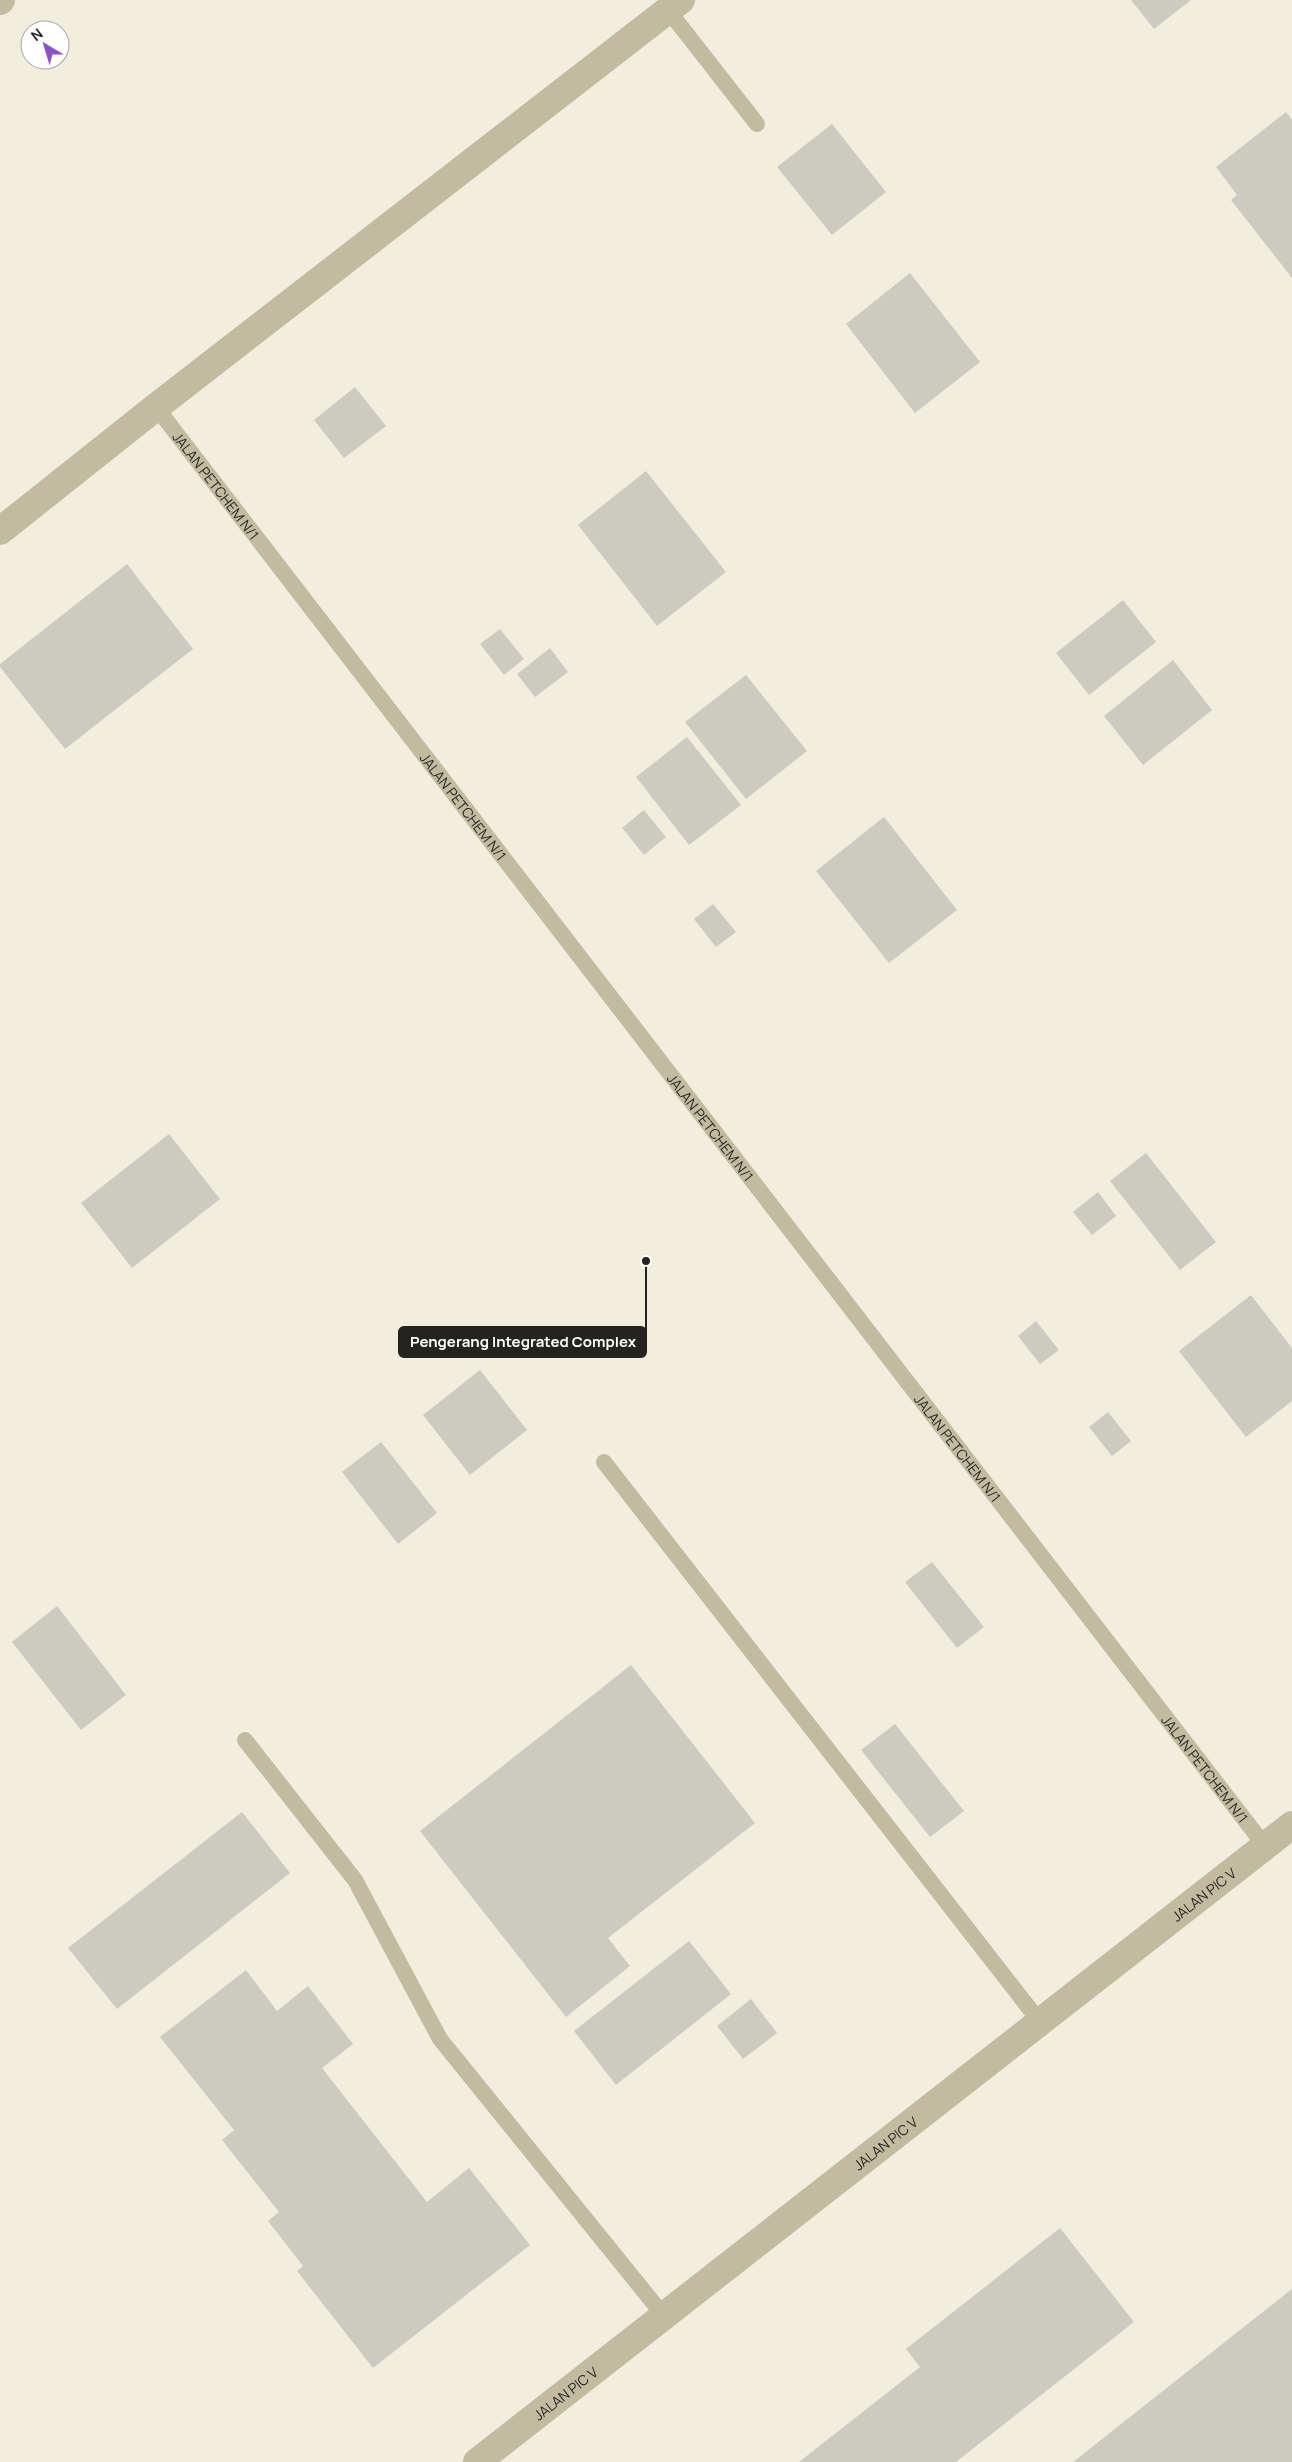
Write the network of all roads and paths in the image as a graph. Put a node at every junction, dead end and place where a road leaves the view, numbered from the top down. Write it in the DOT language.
graph roads {
  1 [pos="674,5"];
  2 [pos="757,124"];
  3 [pos="156,407"];
  4 [pos="0,531"];
  5 [pos="604,1462"];
  6 [pos="246,1740"];
  7 [pos="1292,1825"];
  8 [pos="1265,1846"];
  9 [pos="1040,2022"];
  10 [pos="664,2316"];
  11 [pos="477,2462"];
  1 -- 2 [label="lane"];
  1 -- 3 [label="street"];
  3 -- 4 [label="street"];
  3 -- 8 [label="lane, JALAN PETCHEM N/1"];
  5 -- 9 [label="lane"];
  6 -- 10 [label="lane"];
  7 -- 8 [label="street, JALAN PIC V"];
  8 -- 9 [label="street, JALAN PIC V"];
  9 -- 10 [label="street, JALAN PIC V"];
  10 -- 11 [label="street, JALAN PIC V"];
}
